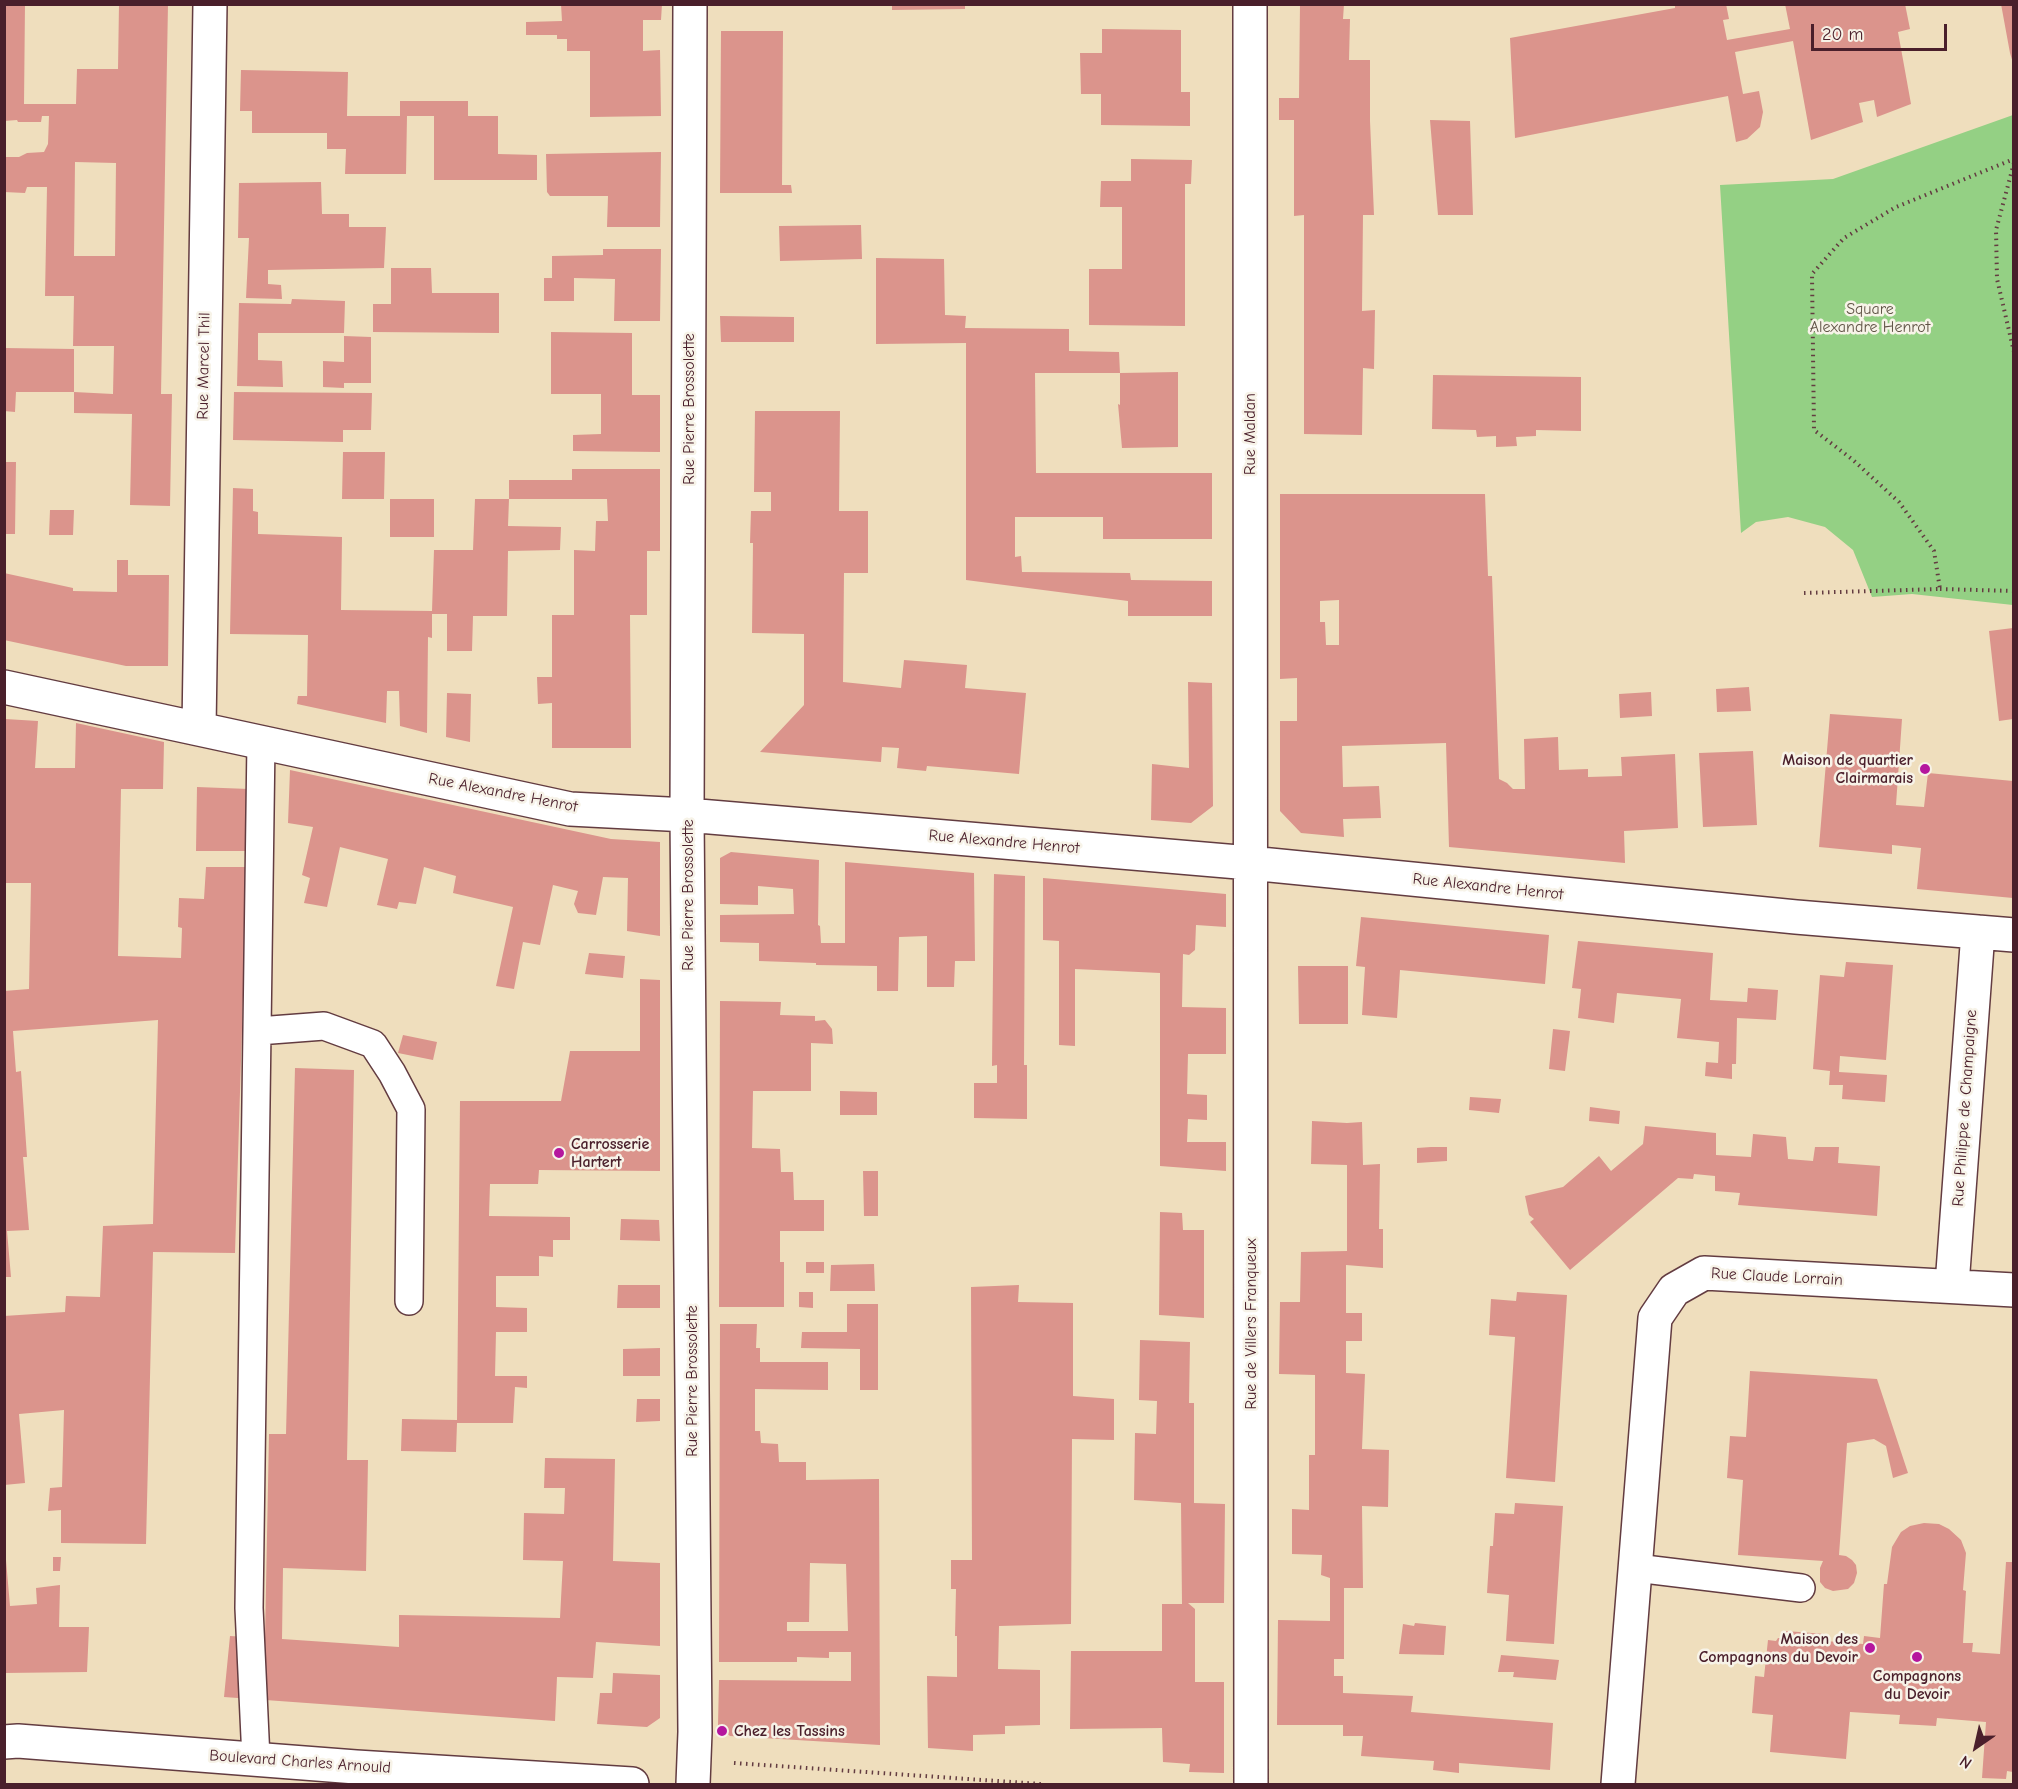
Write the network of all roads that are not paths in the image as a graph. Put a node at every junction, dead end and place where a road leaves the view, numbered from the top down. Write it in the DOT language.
graph roads {
  1 [pos="210,4"];
  2 [pos="690,4"];
  3 [pos="1250,4"];
  4 [pos="4,687"];
  5 [pos="199,728"];
  6 [pos="261,741"];
  7 [pos="687,815"];
  8 [pos="1251,864"];
  9 [pos="1978,932"];
  10 [pos="2013,935"];
  11 [pos="258,1031"];
  12 [pos="1952,1285"];
  13 [pos="2013,1290"];
  14 [pos="409,1301"];
  15 [pos="1636,1568"];
  16 [pos="1801,1588"];
  17 [pos="4,1742"];
  18 [pos="256,1759"];
  19 [pos="632,1785"];
  20 [pos="693,1785"];
  21 [pos="1251,1785"];
  22 [pos="1618,1785"];
  1 -- 5 [label="street, Rue Marcel Thil"];
  2 -- 7 [label="street, Rue Pierre Brossolette"];
  3 -- 8 [label="street, Rue Maldan"];
  4 -- 5 [label="street, Rue Alexandre Henrot"];
  5 -- 6 [label="street, Rue Alexandre Henrot"];
  6 -- 7 [label="street, Rue Alexandre Henrot"];
  6 -- 11 [label="lane"];
  7 -- 8 [label="street, Rue Alexandre Henrot"];
  7 -- 20 [label="street, Rue Pierre Brossolette"];
  8 -- 9 [label="street, Rue Alexandre Henrot"];
  8 -- 21 [label="street, Rue de Villers Franqueux"];
  9 -- 10 [label="street, Rue Alexandre Henrot"];
  9 -- 12 [label="street, Rue Philippe de Champaigne"];
  11 -- 14 [label="lane"];
  11 -- 18 [label="lane"];
  12 -- 13 [label="street, Rue Claude Lorrain"];
  12 -- 15 [label="street, Rue Claude Lorrain"];
  15 -- 16 [label="lane"];
  15 -- 22 [label="street, Rue Claude Lorrain"];
  17 -- 18 [label="street, Boulevard Charles Arnould"];
  18 -- 19 [label="street, Boulevard Charles Arnould"];
}
